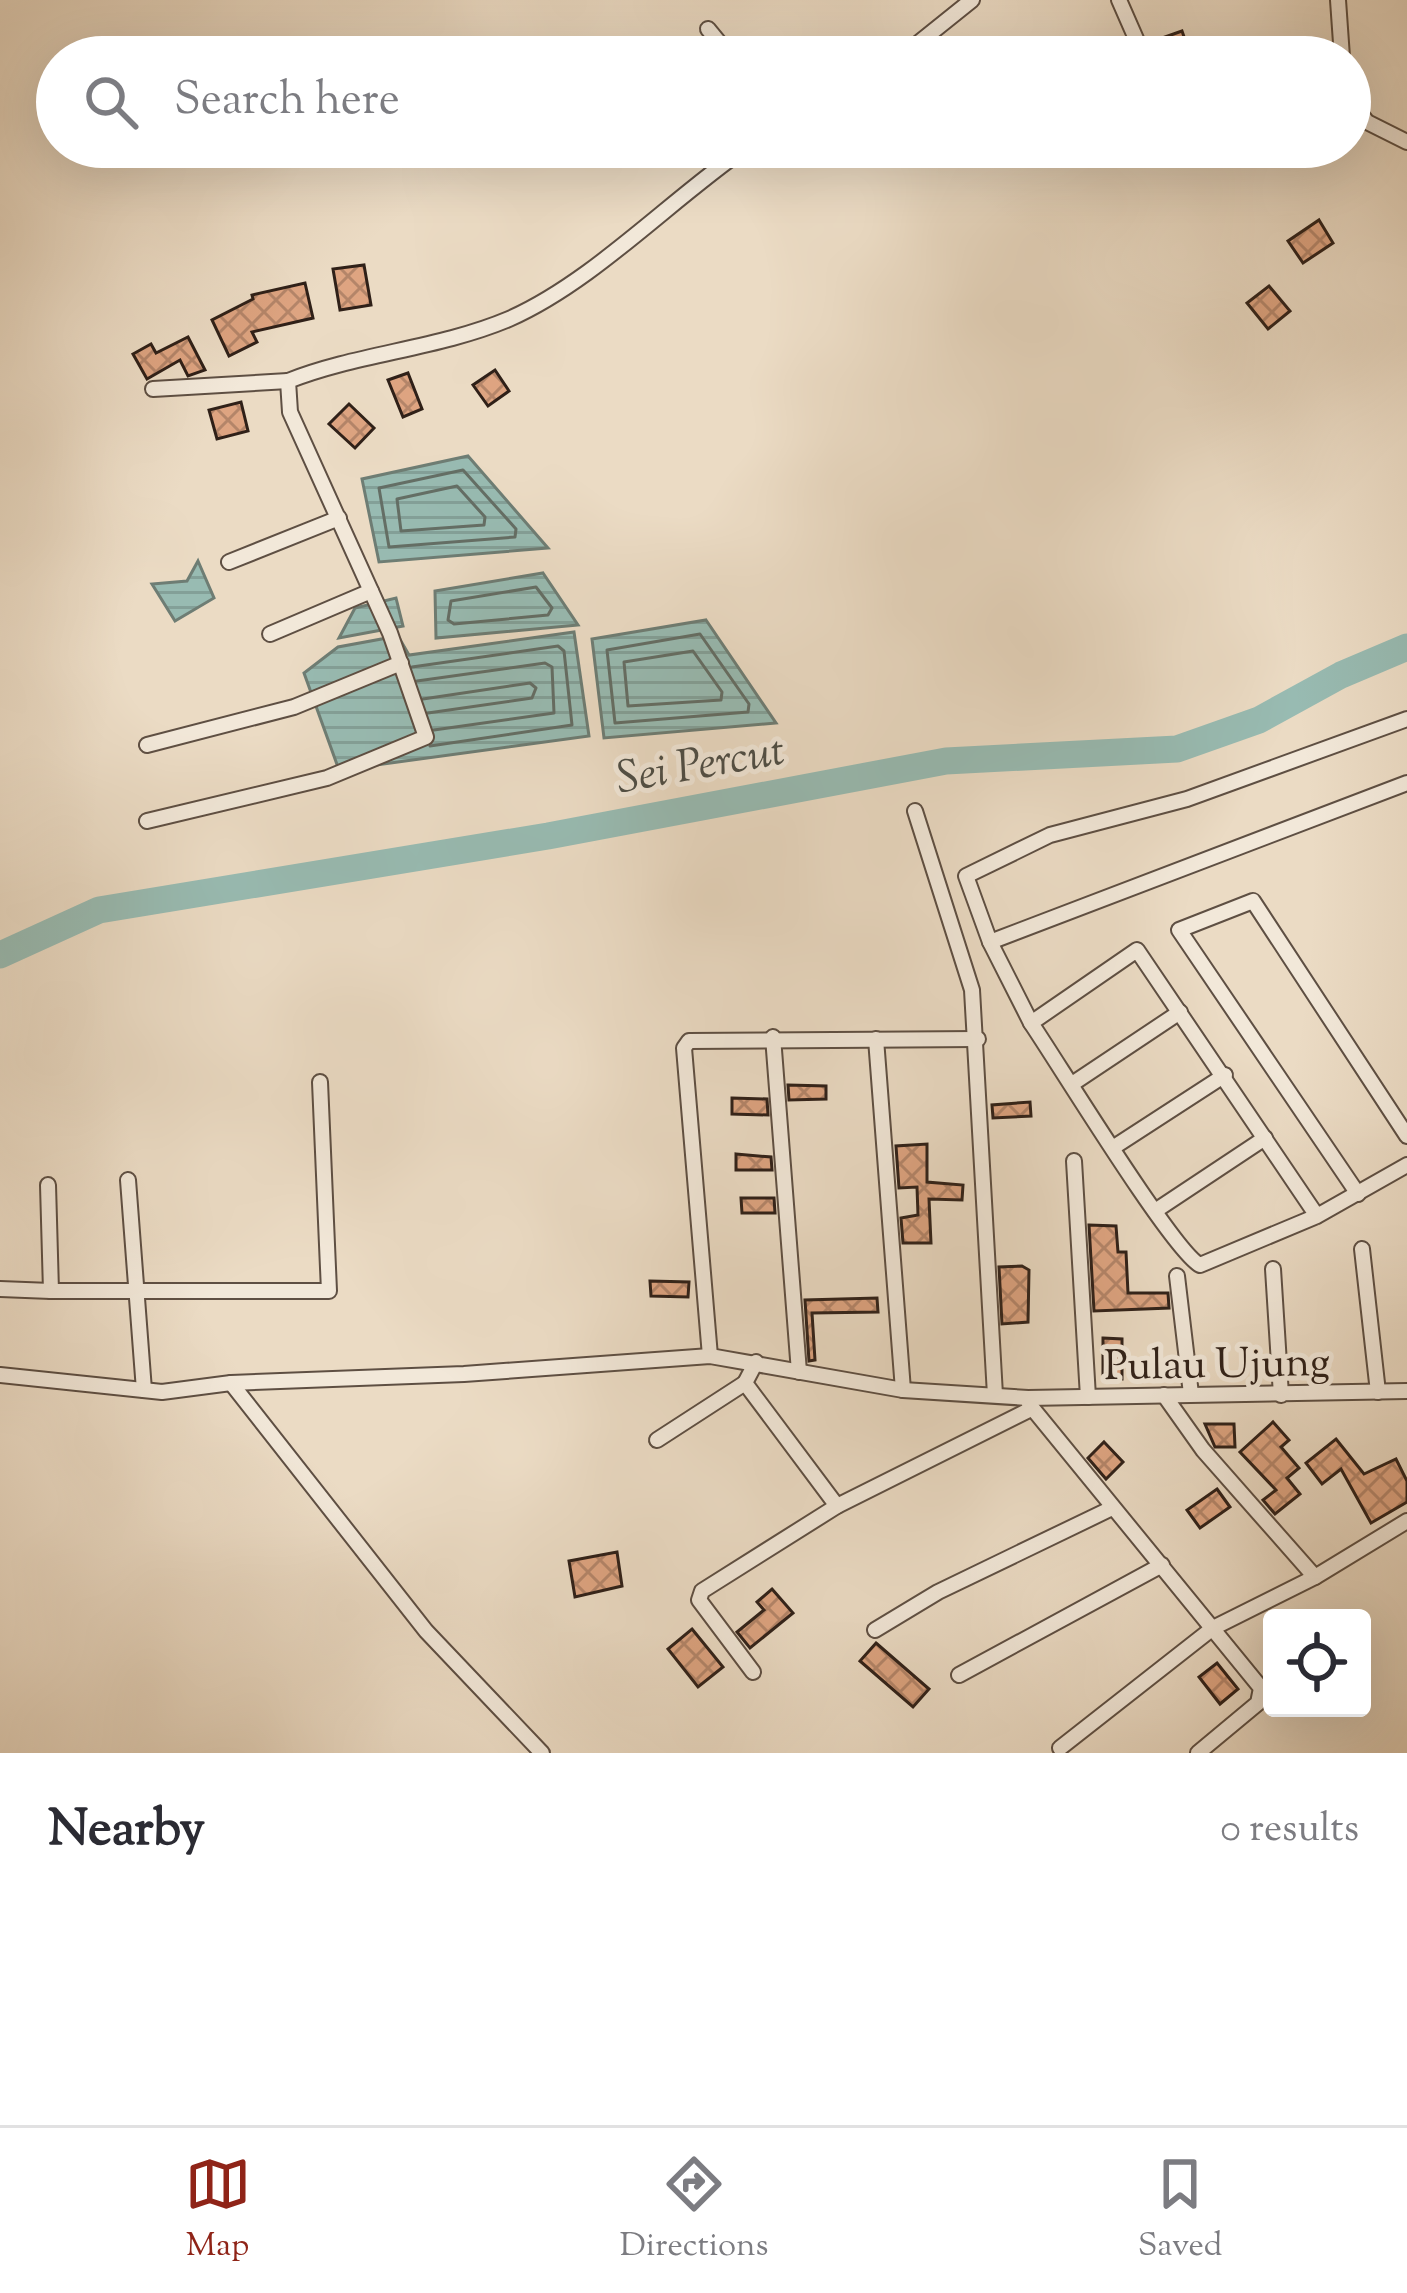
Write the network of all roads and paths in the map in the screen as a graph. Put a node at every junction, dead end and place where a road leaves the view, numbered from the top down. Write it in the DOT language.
graph roads {
  1 [pos="972,0"];
  2 [pos="1118,0"];
  3 [pos="1338,0"];
  4 [pos="708,29"];
  5 [pos="714,36"];
  6 [pos="927,36"];
  7 [pos="1134,36"];
  8 [pos="1341,36"];
  9 [pos="1371,124"];
  10 [pos="1407,142"];
  11 [pos="719,168"];
  12 [pos="288,381"];
  13 [pos="153,389"];
  14 [pos="339,518"];
  15 [pos="230,562"];
  16 [pos="371,591"];
  17 [pos="270,634"];
  18 [pos="401,663"];
  19 [pos="1407,719"];
  20 [pos="147,745"];
  21 [pos="1407,783"];
  22 [pos="915,811"];
  23 [pos="147,821"];
  24 [pos="990,942"];
  25 [pos="1180,1012"];
  26 [pos="1031,1023"];
  27 [pos="773,1037"];
  28 [pos="978,1039"];
  29 [pos="875,1040"];
  30 [pos="1225,1075"];
  31 [pos="320,1082"];
  32 [pos="1072,1084"];
  33 [pos="1407,1136"];
  34 [pos="1265,1138"];
  35 [pos="1114,1147"];
  36 [pos="1074,1161"];
  37 [pos="1407,1165"];
  38 [pos="128,1180"];
  39 [pos="48,1185"];
  40 [pos="1358,1194"];
  41 [pos="1155,1211"];
  42 [pos="1317,1216"];
  43 [pos="1362,1249"];
  44 [pos="1274,1269"];
  45 [pos="1177,1276"];
  46 [pos="0,1289"];
  47 [pos="140,1289"];
  48 [pos="51,1291"];
  49 [pos="710,1356"];
  50 [pos="756,1362"];
  51 [pos="799,1372"];
  52 [pos="0,1375"];
  53 [pos="230,1383"];
  54 [pos="745,1383"];
  55 [pos="144,1390"];
  56 [pos="903,1390"];
  57 [pos="1407,1391"];
  58 [pos="1378,1392"];
  59 [pos="1191,1394"];
  60 [pos="995,1395"];
  61 [pos="1164,1395"];
  62 [pos="1281,1395"];
  63 [pos="1088,1397"];
  64 [pos="1029,1404"];
  65 [pos="657,1440"];
  66 [pos="837,1506"];
  67 [pos="1110,1509"];
  68 [pos="1407,1521"];
  69 [pos="1162,1565"];
  70 [pos="1315,1576"];
  71 [pos="1213,1628"];
  72 [pos="875,1630"];
  73 [pos="753,1672"];
  74 [pos="959,1675"];
  75 [pos="1060,1748"];
  76 [pos="542,1753"];
  77 [pos="1198,1753"];
  1 -- 6 [label="street"];
  2 -- 7 [label="street"];
  3 -- 8 [label="street"];
  4 -- 5 [label="street"];
  9 -- 10 [label="street"];
  11 -- 12 [label="street"];
  12 -- 13 [label="street"];
  12 -- 14 [label="street"];
  14 -- 15 [label="street"];
  14 -- 16 [label="street"];
  16 -- 17 [label="street"];
  16 -- 18 [label="street"];
  18 -- 20 [label="street"];
  18 -- 23 [label="street"];
  19 -- 24 [label="street"];
  21 -- 24 [label="street"];
  22 -- 28 [label="street"];
  24 -- 26 [label="street"];
  25 -- 26 [label="street"];
  25 -- 30 [label="street"];
  25 -- 32 [label="street"];
  26 -- 32 [label="street"];
  27 -- 29 [label="street"];
  27 -- 49 [label="street"];
  27 -- 51 [label="street"];
  28 -- 29 [label="street"];
  28 -- 60 [label="street"];
  29 -- 56 [label="street"];
  30 -- 34 [label="street"];
  30 -- 35 [label="street"];
  31 -- 47 [label="street"];
  32 -- 35 [label="street"];
  33 -- 40 [label="street"];
  34 -- 41 [label="street"];
  34 -- 42 [label="street"];
  35 -- 41 [label="street"];
  36 -- 63 [label="street"];
  37 -- 40 [label="street"];
  38 -- 47 [label="street"];
  39 -- 48 [label="street"];
  40 -- 42 [label="street"];
  41 -- 42 [label="street"];
  43 -- 58 [label="street"];
  44 -- 62 [label="street"];
  45 -- 59 [label="street"];
  46 -- 48 [label="street"];
  47 -- 48 [label="street"];
  47 -- 55 [label="street"];
  49 -- 50 [label="street, Pulau Ujung"];
  49 -- 53 [label="street, Pulau Ujung"];
  50 -- 51 [label="street, Pulau Ujung"];
  50 -- 54 [label="street"];
  51 -- 56 [label="street, Pulau Ujung"];
  52 -- 55 [label="street, Pulau Ujung"];
  53 -- 55 [label="street, Pulau Ujung"];
  53 -- 76 [label="street"];
  54 -- 65 [label="street"];
  54 -- 66 [label="street"];
  56 -- 60 [label="street, Pulau Ujung"];
  57 -- 58 [label="street, Pulau Ujung"];
  58 -- 62 [label="street, Pulau Ujung"];
  59 -- 61 [label="street, Pulau Ujung"];
  59 -- 62 [label="street, Pulau Ujung"];
  60 -- 64 [label="street, Pulau Ujung"];
  61 -- 63 [label="street, Pulau Ujung"];
  61 -- 70 [label="street"];
  63 -- 64 [label="street, Pulau Ujung"];
  64 -- 66 [label="street"];
  64 -- 67 [label="street"];
  66 -- 73 [label="street"];
  67 -- 69 [label="street"];
  67 -- 72 [label="street"];
  68 -- 70 [label="street"];
  69 -- 71 [label="street"];
  69 -- 74 [label="street"];
  70 -- 71 [label="street"];
  71 -- 75 [label="street"];
  71 -- 77 [label="street"];
}
